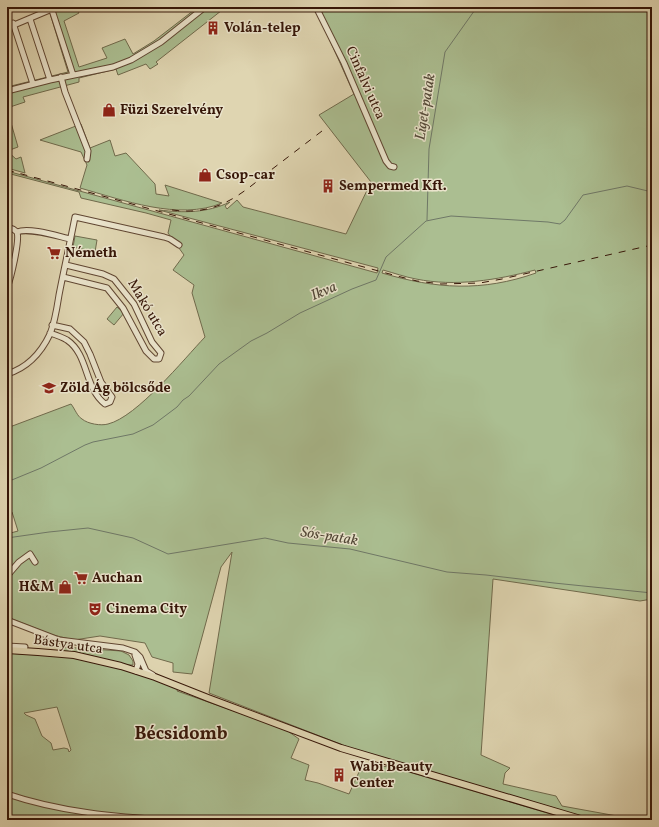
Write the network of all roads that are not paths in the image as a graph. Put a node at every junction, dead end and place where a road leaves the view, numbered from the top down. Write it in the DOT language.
graph roads {
  1 [pos="205,7"];
  2 [pos="316,7"];
  3 [pos="51,8"];
  4 [pos="30,19"];
  5 [pos="73,74"];
  6 [pos="61,77"];
  7 [pos="50,80"];
  8 [pos="33,84"];
  9 [pos="7,91"];
  10 [pos="87,159"];
  11 [pos="394,168"];
  12 [pos="7,227"];
  13 [pos="17,232"];
  14 [pos="70,239"];
  15 [pos="179,245"];
  16 [pos="66,265"];
  17 [pos="63,277"];
  18 [pos="7,288"];
  19 [pos="52,325"];
  20 [pos="50,333"];
  21 [pos="7,374"];
  22 [pos="35,562"];
  23 [pos="7,576"];
  24 [pos="7,620"];
  25 [pos="7,646"];
  26 [pos="25,647"];
  27 [pos="7,650"];
  28 [pos="140,661"];
  29 [pos="124,667"];
  30 [pos="136,671"];
  31 [pos="155,677"];
  32 [pos="7,794"];
  33 [pos="171,820"];
  34 [pos="584,820"];
  1 -- 5 [label="street"];
  2 -- 11 [label="street, Cinfalvi utca"];
  3 -- 4 [label="street"];
  3 -- 5 [label="street"];
  4 -- 7 [label="street"];
  4 -- 8 [label="street"];
  5 -- 6 [label="street"];
  6 -- 7 [label="street"];
  6 -- 10 [label="street"];
  7 -- 8 [label="street"];
  8 -- 9 [label="street"];
  12 -- 13 [label="street"];
  13 -- 14 [label="street"];
  13 -- 18 [label="street"];
  14 -- 15 [label="street"];
  14 -- 16 [label="street"];
  16 -- 17 [label="street"];
  16 -- 17 [label="street, Makó utca"];
  17 -- 19 [label="street"];
  19 -- 20 [label="street"];
  19 -- 20 [label="street"];
  20 -- 21 [label="street"];
  22 -- 23 [label="street"];
  24 -- 28 [label="street"];
  25 -- 26 [label="street"];
  27 -- 29 [label="main road, Bástya utca"];
  28 -- 29 [label="street"];
  28 -- 30 [label="street"];
  28 -- 31 [label="street"];
  29 -- 30 [label="main road, Bástya utca"];
  30 -- 31 [label="main road, Bástya utca"];
  31 -- 34 [label="main road, Bástya utca"];
  32 -- 33 [label="street"];
}
